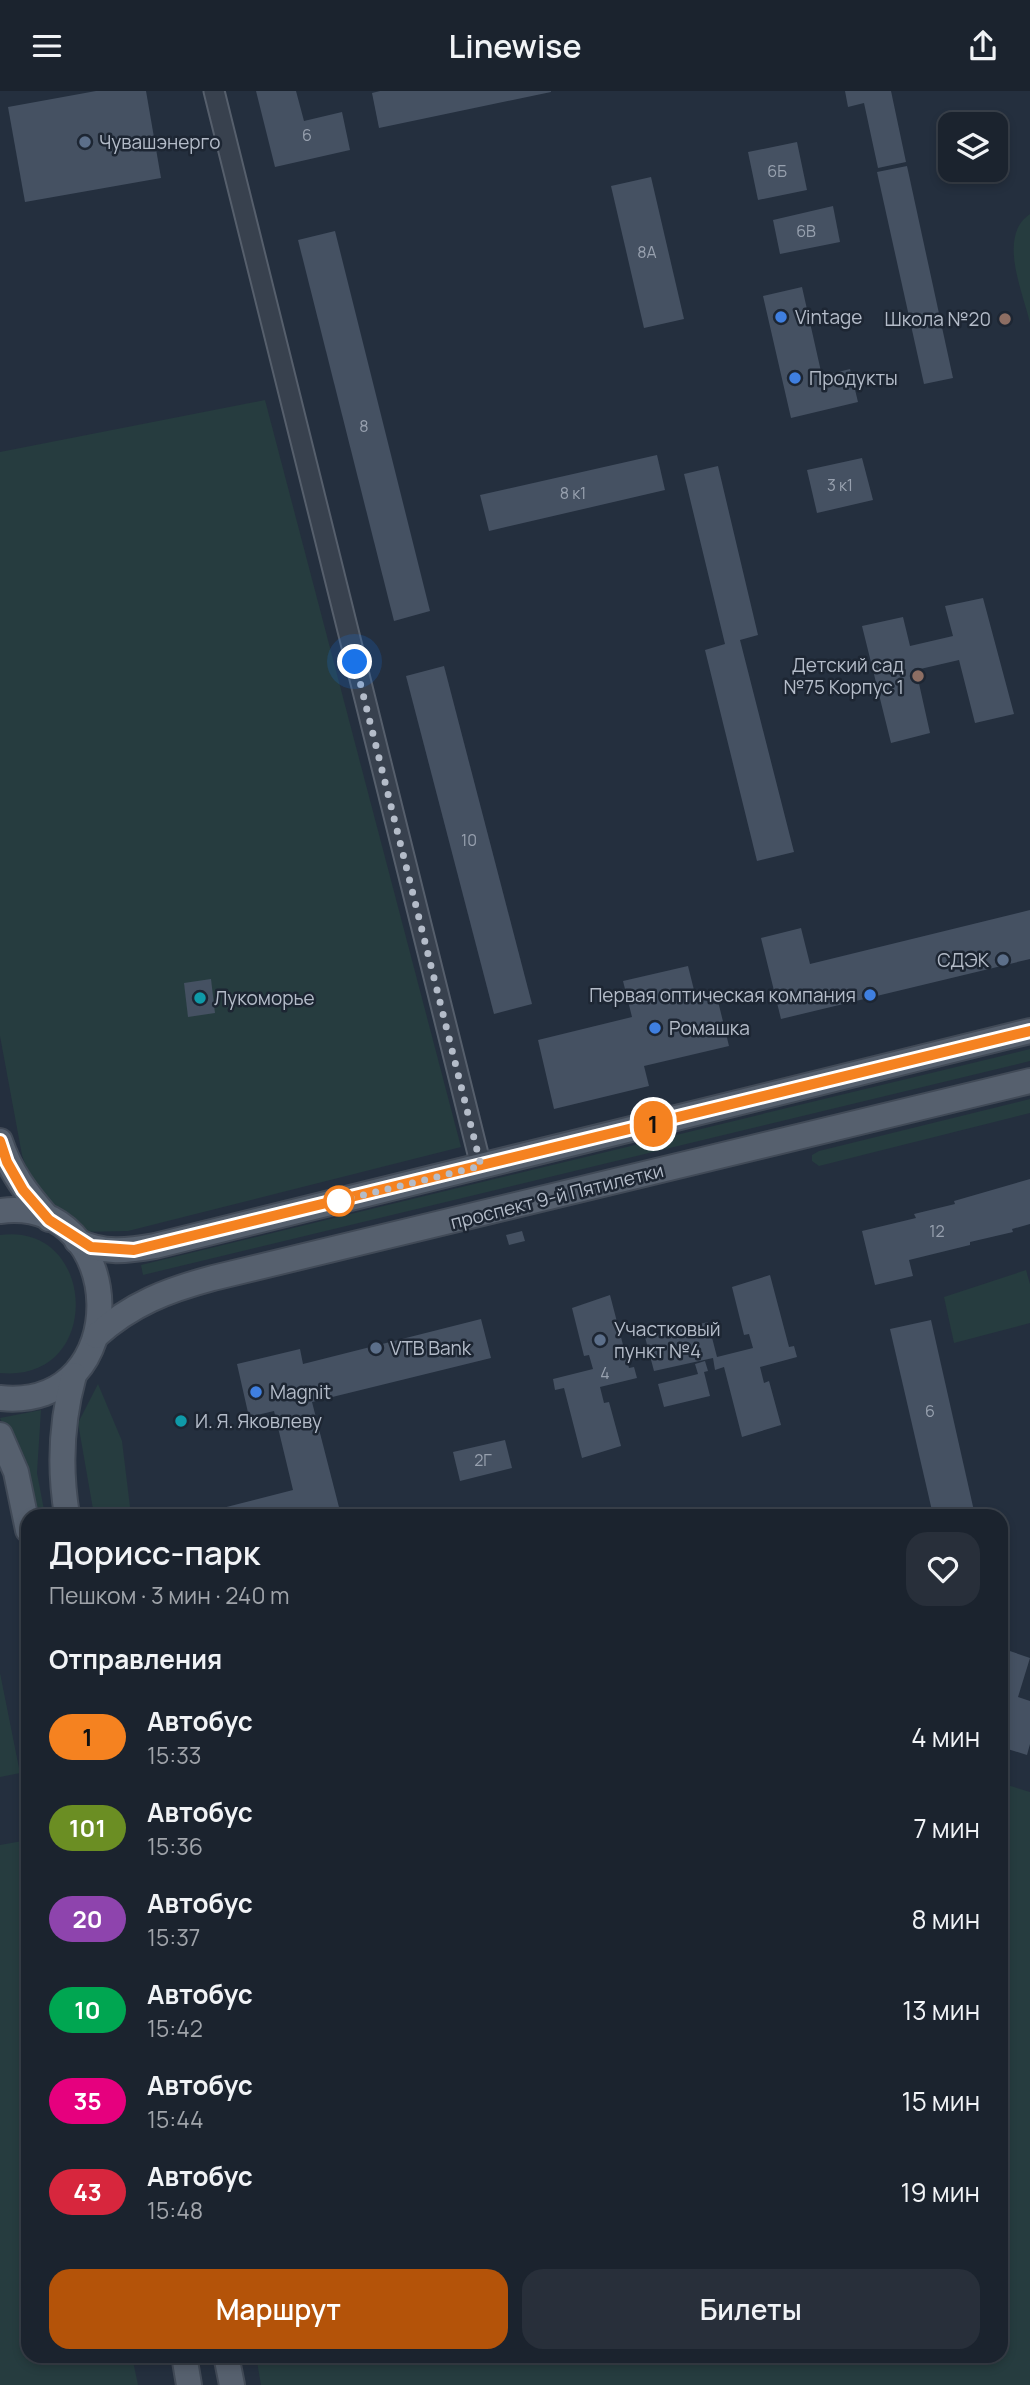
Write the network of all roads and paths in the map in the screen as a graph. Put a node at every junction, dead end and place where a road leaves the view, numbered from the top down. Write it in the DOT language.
graph roads {
  1 [pos="214,91"];
  2 [pos="1030,1031"];
  3 [pos="1030,1081"];
  4 [pos="0,1141"];
  5 [pos="481,1166"];
  6 [pos="0,1211"];
  7 [pos="49,1220"];
  8 [pos="77,1241"];
  9 [pos="96,1336"];
  10 [pos="74,1375"];
  11 [pos="0,1398"];
  12 [pos="0,1435"];
  13 [pos="24,1509"];
  14 [pos="66,1509"];
  15 [pos="185,2363"];
  16 [pos="228,2363"];
  17 [pos="189,2385"];
  18 [pos="232,2385"];
  1 -- 5 [label="street"];
  2 -- 5 [label="main road"];
  3 -- 9 [label="main road, проспект 9-й Пятилетки"];
  4 -- 7 [label="main road"];
  5 -- 8 [label="main road"];
  6 -- 7 [label="main road"];
  7 -- 8 [label="main road"];
  8 -- 9 [label="main road"];
  9 -- 10 [label="main road"];
  10 -- 11 [label="main road"];
  10 -- 14 [label="main road"];
  12 -- 13 [label="main road"];
  15 -- 17 [label="main road"];
  16 -- 18 [label="main road"];
}
